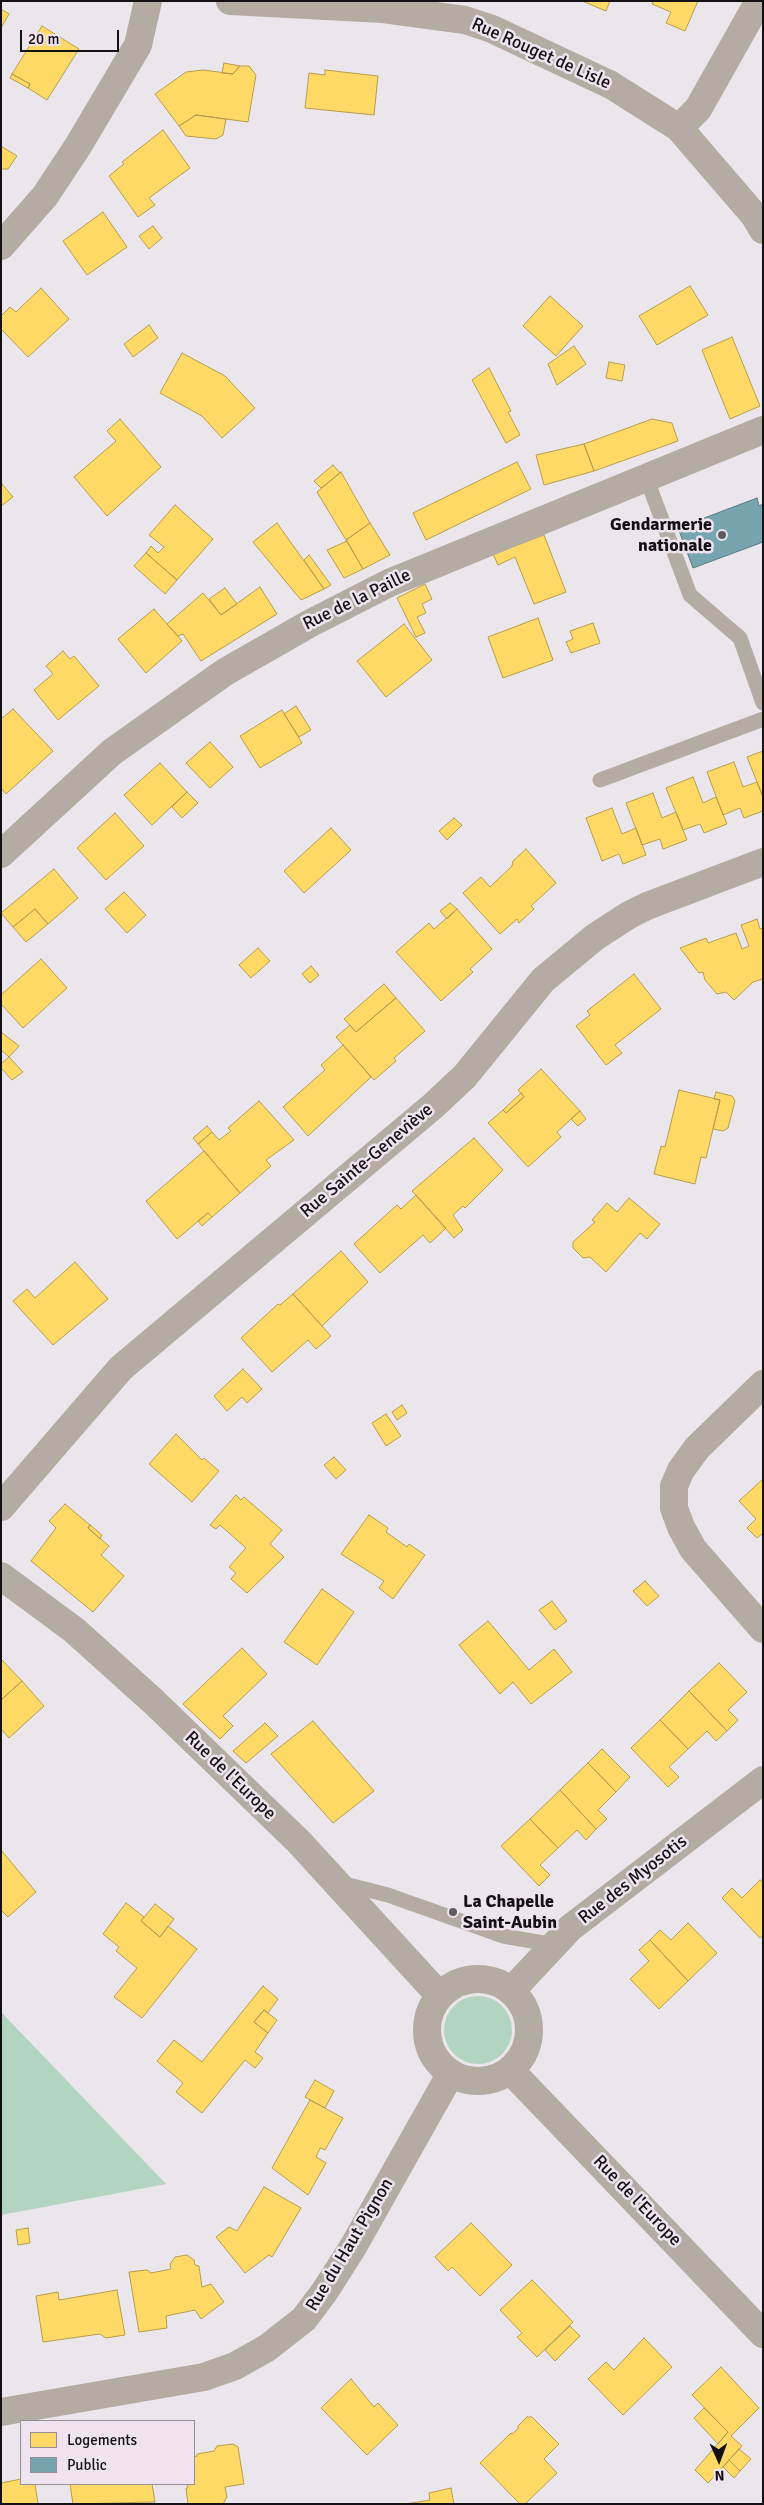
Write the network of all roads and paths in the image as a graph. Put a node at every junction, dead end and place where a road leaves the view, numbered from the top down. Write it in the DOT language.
graph roads {
  1 [pos="148,1"];
  2 [pos="230,1"];
  3 [pos="759,1"];
  4 [pos="384,5"];
  5 [pos="679,128"];
  6 [pos="763,230"];
  7 [pos="1,246"];
  8 [pos="763,430"];
  9 [pos="646,477"];
  10 [pos="763,703"];
  11 [pos="763,718"];
  12 [pos="600,780"];
  13 [pos="1,854"];
  14 [pos="763,862"];
  15 [pos="763,1384"];
  16 [pos="1,1507"];
  17 [pos="1,1576"];
  18 [pos="763,1629"];
  19 [pos="763,1780"];
  20 [pos="334,1881"];
  21 [pos="555,1945"];
  22 [pos="511,1991"];
  23 [pos="440,1996"];
  24 [pos="510,2070"];
  25 [pos="451,2073"];
  26 [pos="763,2334"];
  27 [pos="1,2412"];
  1 -- 7 [label="street"];
  2 -- 4 [label="street, Rue Rouget de Lisle"];
  3 -- 5 [label="street"];
  4 -- 5 [label="street, Rue Rouget de Lisle"];
  5 -- 6 [label="street, Rue Rouget de Lisle"];
  8 -- 9 [label="street, Rue de la Paille"];
  9 -- 10 [label="lane"];
  9 -- 13 [label="street, Rue de la Paille"];
  11 -- 12 [label="lane"];
  14 -- 16 [label="street, Rue Sainte-Geneviève"];
  15 -- 18 [label="street"];
  17 -- 20 [label="street, Rue de l'Europe"];
  19 -- 21 [label="street, Rue des Myosotis"];
  20 -- 21 [label="lane"];
  20 -- 23 [label="street, Rue de l'Europe"];
  21 -- 22 [label="street, Rue des Myosotis"];
  22 -- 23 [label="street"];
  22 -- 24 [label="street"];
  23 -- 25 [label="street"];
  24 -- 25 [label="street"];
  24 -- 26 [label="street, Rue de l'Europe"];
  25 -- 27 [label="street, Rue du Haut Pignon"];
}
